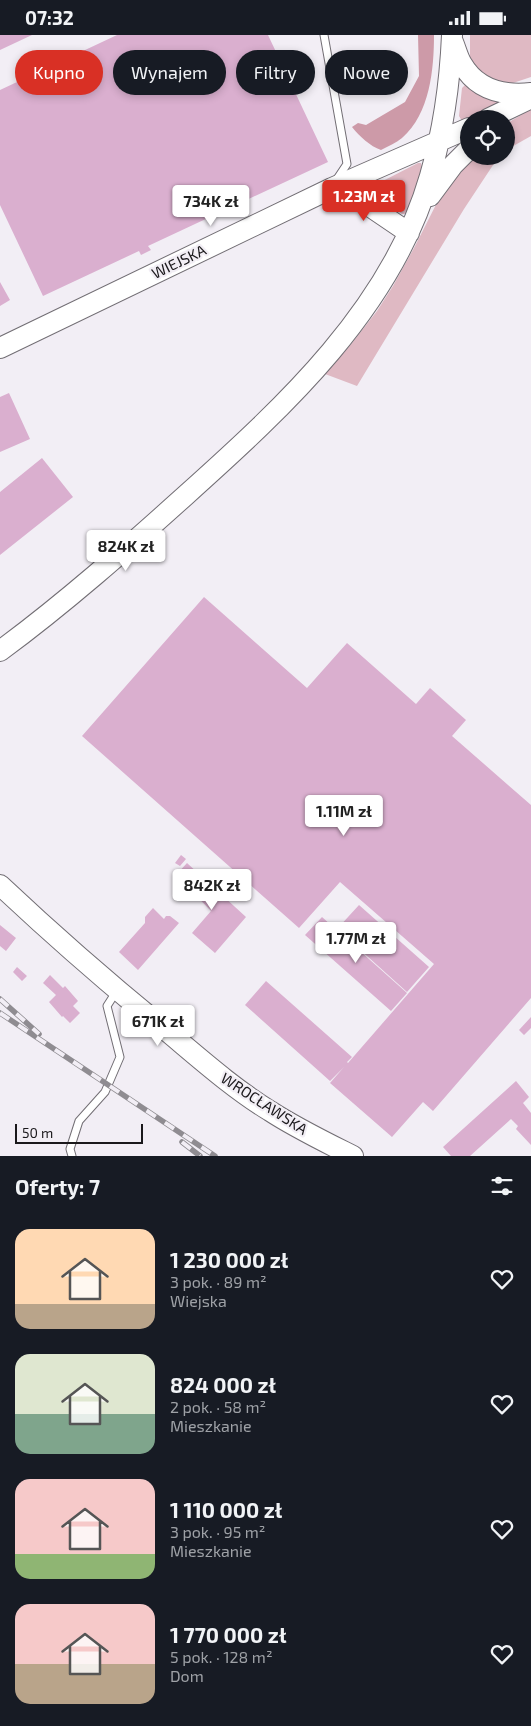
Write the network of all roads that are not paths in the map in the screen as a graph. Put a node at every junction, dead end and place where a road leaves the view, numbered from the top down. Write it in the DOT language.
graph roads {
  1 [pos="324,35"];
  2 [pos="452,37"];
  3 [pos="531,93"];
  4 [pos="531,100"];
  5 [pos="508,110"];
  6 [pos="515,112"];
  7 [pos="460,132"];
  8 [pos="439,142"];
  9 [pos="460,158"];
  10 [pos="332,188"];
  11 [pos="412,225"];
  12 [pos="0,348"];
  13 [pos="0,651"];
  14 [pos="0,885"];
  15 [pos="117,990"];
  16 [pos="72,1156"];
  17 [pos="353,1156"];
  1 -- 10 [label="lane"];
  2 -- 3 [label="street"];
  2 -- 8 [label="street"];
  4 -- 5 [label="street"];
  4 -- 6 [label="street"];
  7 -- 8 [label="street, WIEJSKA"];
  8 -- 10 [label="street, WIEJSKA"];
  8 -- 11 [label="street"];
  9 -- 11 [label="street"];
  10 -- 11 [label="street"];
  10 -- 12 [label="street, WIEJSKA"];
  11 -- 13 [label="street"];
  14 -- 15 [label="street, WROCŁAWSKA"];
  15 -- 16 [label="lane"];
  15 -- 17 [label="street, WROCŁAWSKA"];
}
